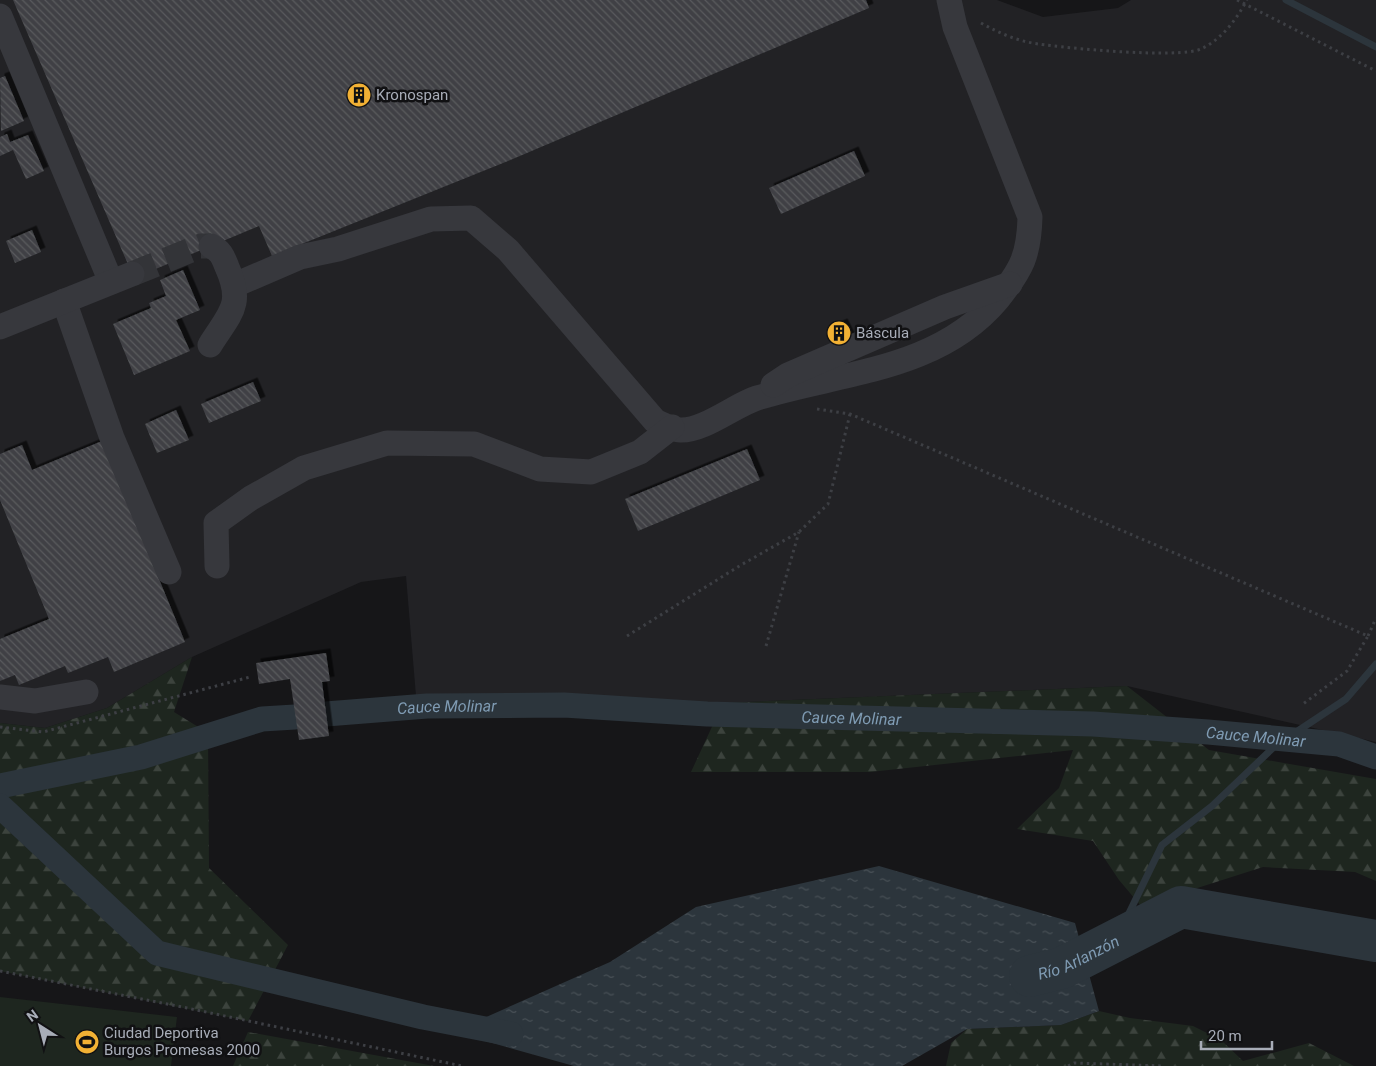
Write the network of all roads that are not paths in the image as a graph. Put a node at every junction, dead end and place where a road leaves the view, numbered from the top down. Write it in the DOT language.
graph roads {
  1 [pos="949,0"];
  2 [pos="0,16"];
  3 [pos="7,51"];
  4 [pos="211,246"];
  5 [pos="1010,284"];
  6 [pos="235,285"];
  7 [pos="64,301"];
  8 [pos="0,327"];
  9 [pos="210,346"];
  10 [pos="755,398"];
  11 [pos="672,427"];
  12 [pos="217,566"];
  13 [pos="169,572"];
  14 [pos="86,692"];
  15 [pos="0,697"];
  1 -- 5 [label="lane"];
  2 -- 3 [label="lane"];
  3 -- 7 [label="lane"];
  4 -- 6 [label="lane"];
  5 -- 10 [label="lane"];
  5 -- 10 [label="lane"];
  6 -- 9 [label="lane"];
  6 -- 11 [label="lane"];
  7 -- 8 [label="lane"];
  7 -- 13 [label="lane"];
  10 -- 11 [label="lane"];
  11 -- 12 [label="lane"];
  14 -- 15 [label="lane"];
}
